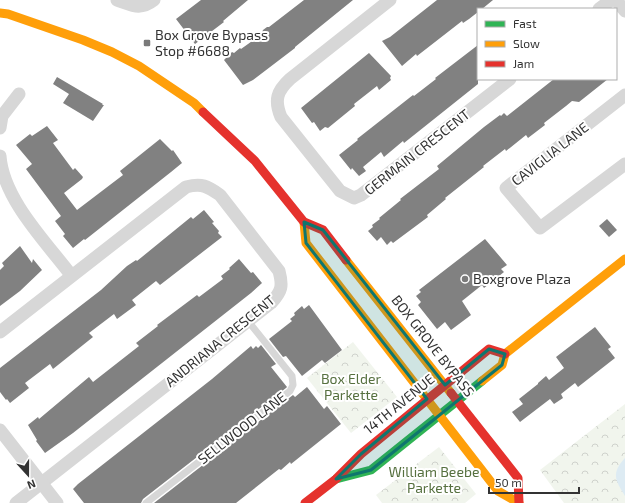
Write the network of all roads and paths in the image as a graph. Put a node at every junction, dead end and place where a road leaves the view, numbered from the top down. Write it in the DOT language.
graph roads {
  1 [pos="118,0"];
  2 [pos="154,0"];
  3 [pos="390,0"];
  4 [pos="611,0"];
  5 [pos="616,0"];
  6 [pos="601,8"];
  7 [pos="625,11"];
  8 [pos="0,13"];
  9 [pos="509,80"];
  10 [pos="19,94"];
  11 [pos="625,95"];
  12 [pos="0,128"];
  13 [pos="0,156"];
  14 [pos="625,164"];
  15 [pos="304,222"];
  16 [pos="625,259"];
  17 [pos="71,275"];
  18 [pos="248,321"];
  19 [pos="0,332"];
  20 [pos="505,354"];
  21 [pos="445,385"];
  22 [pos="426,399"];
  23 [pos="458,401"];
  24 [pos="439,416"];
  25 [pos="0,430"];
  26 [pos="336,479"];
  27 [pos="42,483"];
  28 [pos="16,503"];
  29 [pos="58,503"];
  30 [pos="146,503"];
  31 [pos="306,503"];
  32 [pos="519,503"];
  1 -- 2 [label="street"];
  3 -- 9 [label="street, GERMAIN CRESCENT"];
  4 -- 6 [label="street"];
  5 -- 7 [label="street"];
  8 -- 15 [label="main road, BOX GROVE BYPASS"];
  10 -- 12 [label="street"];
  11 -- 14 [label="street, CAVIGLIA LANE"];
  13 -- 17 [label="street"];
  15 -- 21 [label="main road, BOX GROVE BYPASS"];
  15 -- 22 [label="main road, BOX GROVE BYPASS"];
  16 -- 20 [label="main road, 14TH AVENUE"];
  17 -- 18 [label="street, ANDRIANA CRESCENT"];
  17 -- 19 [label="street, ANDRIANA CRESCENT"];
  18 -- 27 [label="street, ANDRIANA CRESCENT"];
  18 -- 30 [label="lane, SELLWOOD LANE"];
  20 -- 21 [label="main road, 14TH AVENUE"];
  20 -- 23 [label="main road, 14TH AVENUE"];
  21 -- 22 [label="main road, 14TH AVENUE"];
  21 -- 23 [label="main road, BOX GROVE BYPASS"];
  22 -- 24 [label="main road, BOX GROVE BYPASS"];
  22 -- 26 [label="main road, 14TH AVENUE"];
  23 -- 24 [label="main road, 14TH AVENUE"];
  23 -- 32 [label="main road, BOX GROVE BYPASS"];
  24 -- 26 [label="main road, 14TH AVENUE"];
  24 -- 32 [label="main road, BOX GROVE BYPASS"];
  25 -- 27 [label="street"];
  26 -- 31 [label="main road, 14TH AVENUE"];
  27 -- 28 [label="street, ANDRIANA CRESCENT"];
  27 -- 29 [label="street"];
}
